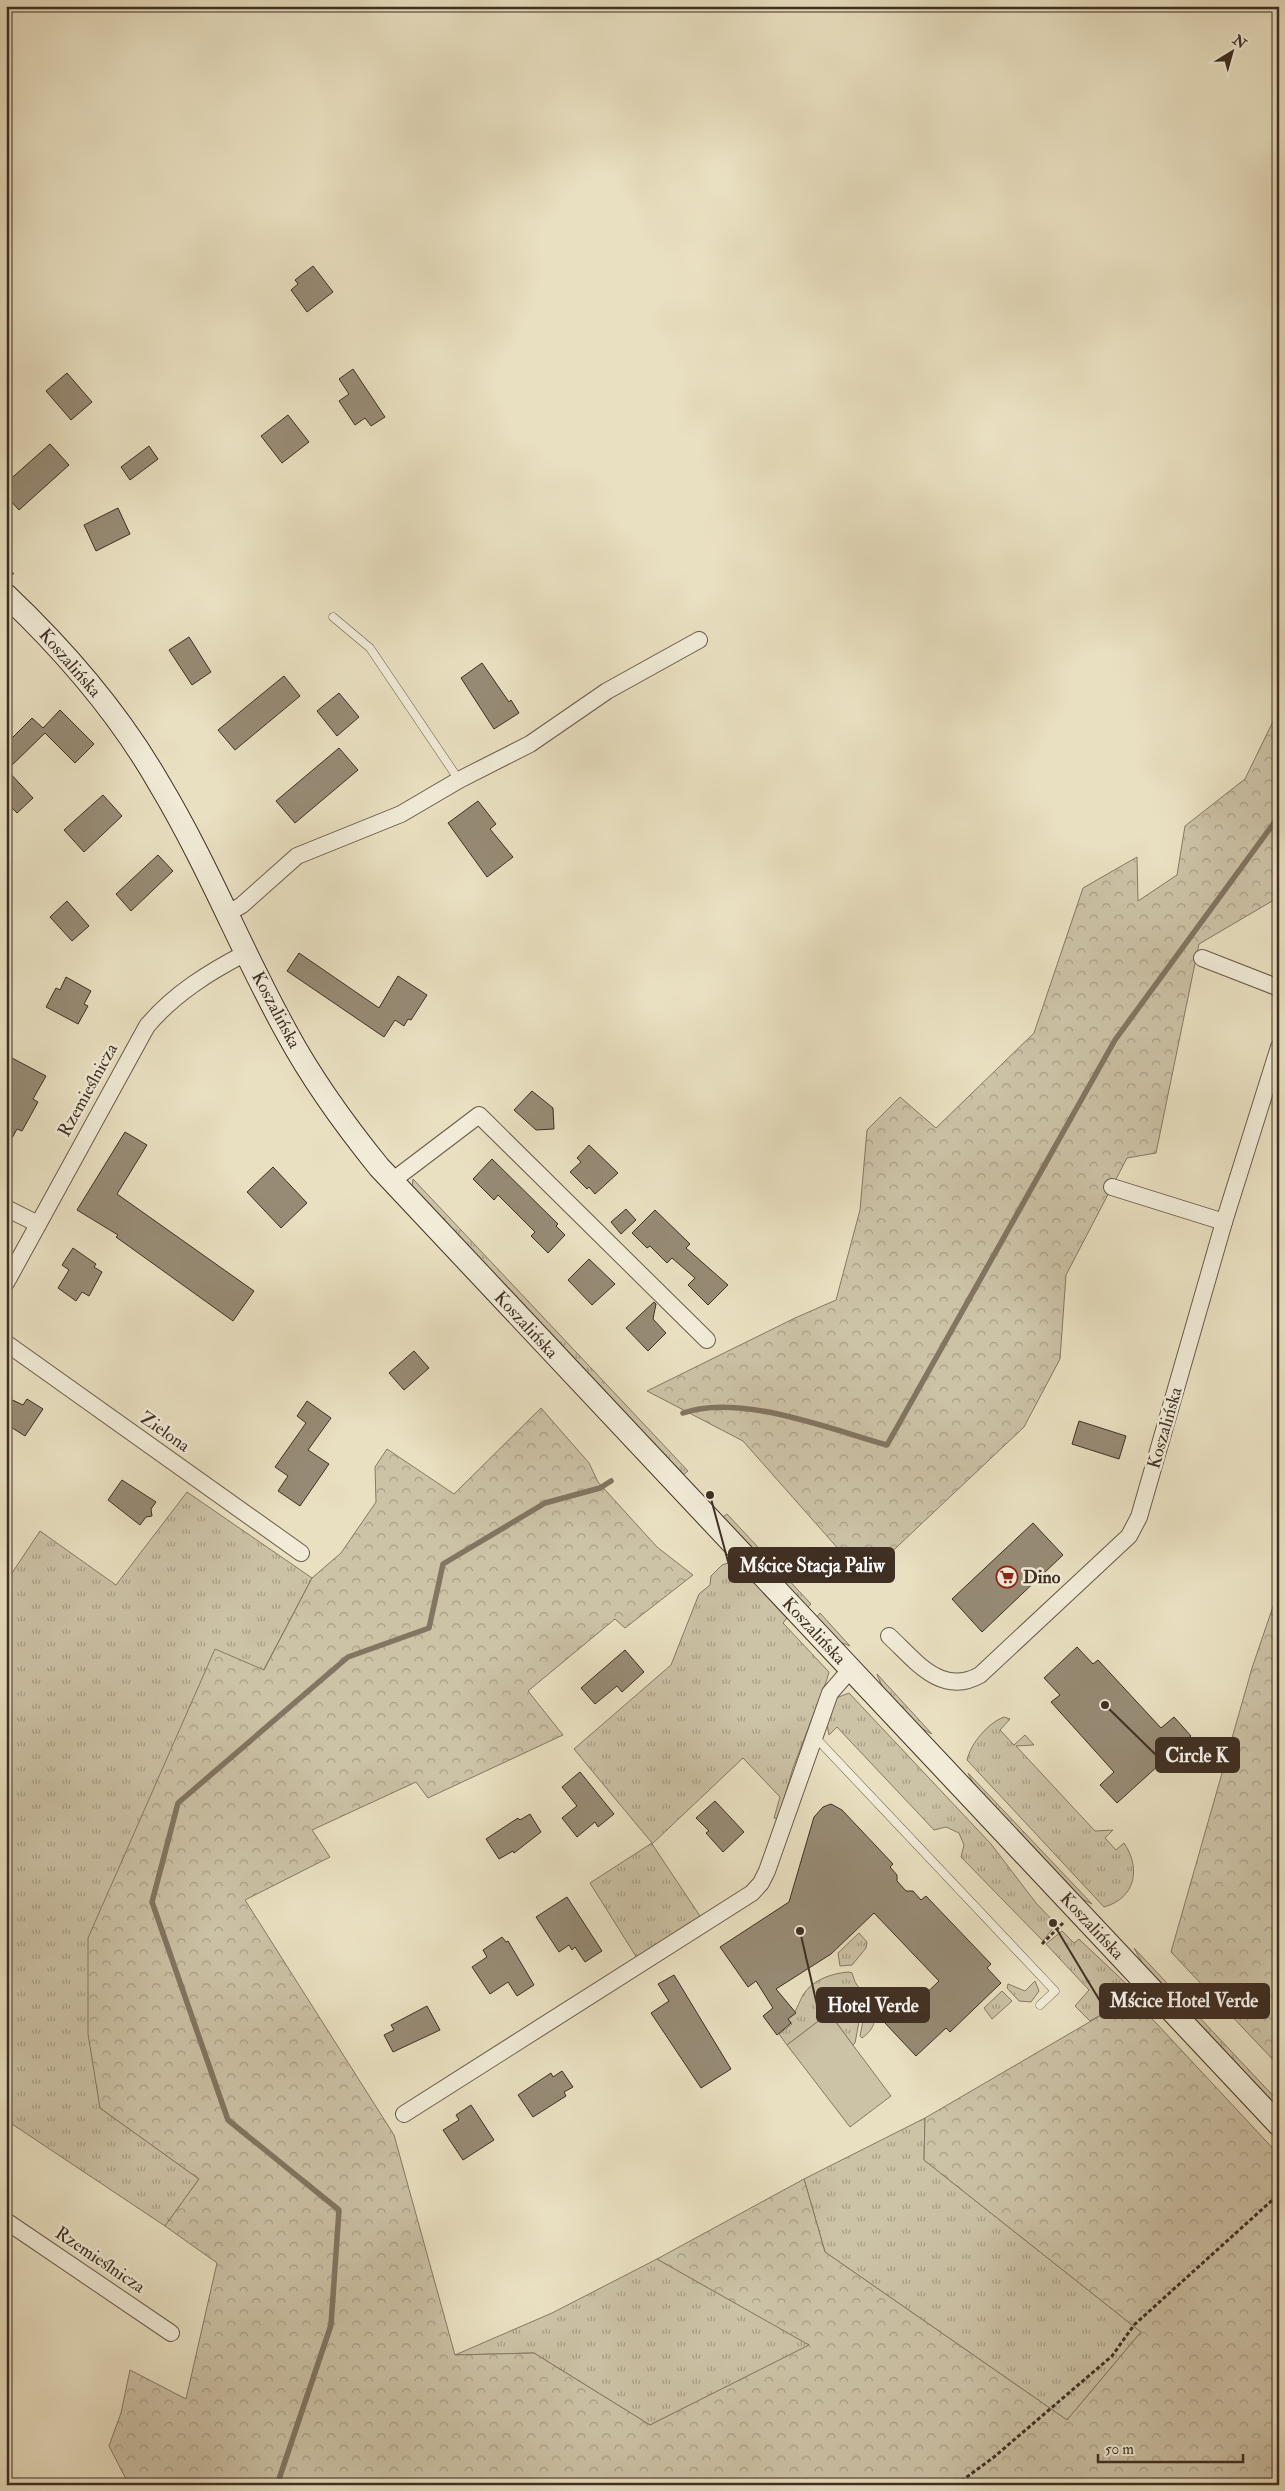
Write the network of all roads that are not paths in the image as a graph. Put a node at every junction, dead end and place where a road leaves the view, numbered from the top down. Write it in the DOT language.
graph roads {
  1 [pos="12,588"];
  2 [pos="333,618"];
  3 [pos="699,640"];
  4 [pos="459,780"];
  5 [pos="227,914"];
  6 [pos="246,953"];
  7 [pos="1202,958"];
  8 [pos="1279,988"];
  9 [pos="1279,1047"];
  10 [pos="392,1180"];
  11 [pos="1112,1187"];
  12 [pos="6,1208"];
  13 [pos="1224,1222"];
  14 [pos="38,1224"];
  15 [pos="6,1283"];
  16 [pos="707,1340"];
  17 [pos="6,1343"];
  18 [pos="301,1553"];
  19 [pos="889,1636"];
  20 [pos="850,1670"];
  21 [pos="814,1736"];
  22 [pos="1040,2005"];
  23 [pos="404,2114"];
  24 [pos="1272,2118"];
  25 [pos="6,2221"];
  26 [pos="171,2333"];
  1 -- 5 [label="main road, Koszalińska"];
  2 -- 4 [label="lane"];
  3 -- 4 [label="street"];
  4 -- 5 [label="street"];
  5 -- 6 [label="main road, Koszalińska"];
  6 -- 10 [label="main road, Koszalińska"];
  6 -- 14 [label="street, Rzemieślnicza"];
  7 -- 8 [label="street"];
  9 -- 13 [label="street, Koszalińska"];
  10 -- 16 [label="street"];
  10 -- 20 [label="main road, Koszalińska"];
  11 -- 13 [label="street"];
  12 -- 14 [label="street"];
  13 -- 19 [label="street, Koszalińska"];
  14 -- 15 [label="street, Rzemieślnicza"];
  17 -- 18 [label="street, Zielona"];
  20 -- 21 [label="street"];
  20 -- 24 [label="main road, Koszalińska"];
  21 -- 22 [label="lane"];
  21 -- 23 [label="street"];
  25 -- 26 [label="street, Rzemieślnicza"];
}
